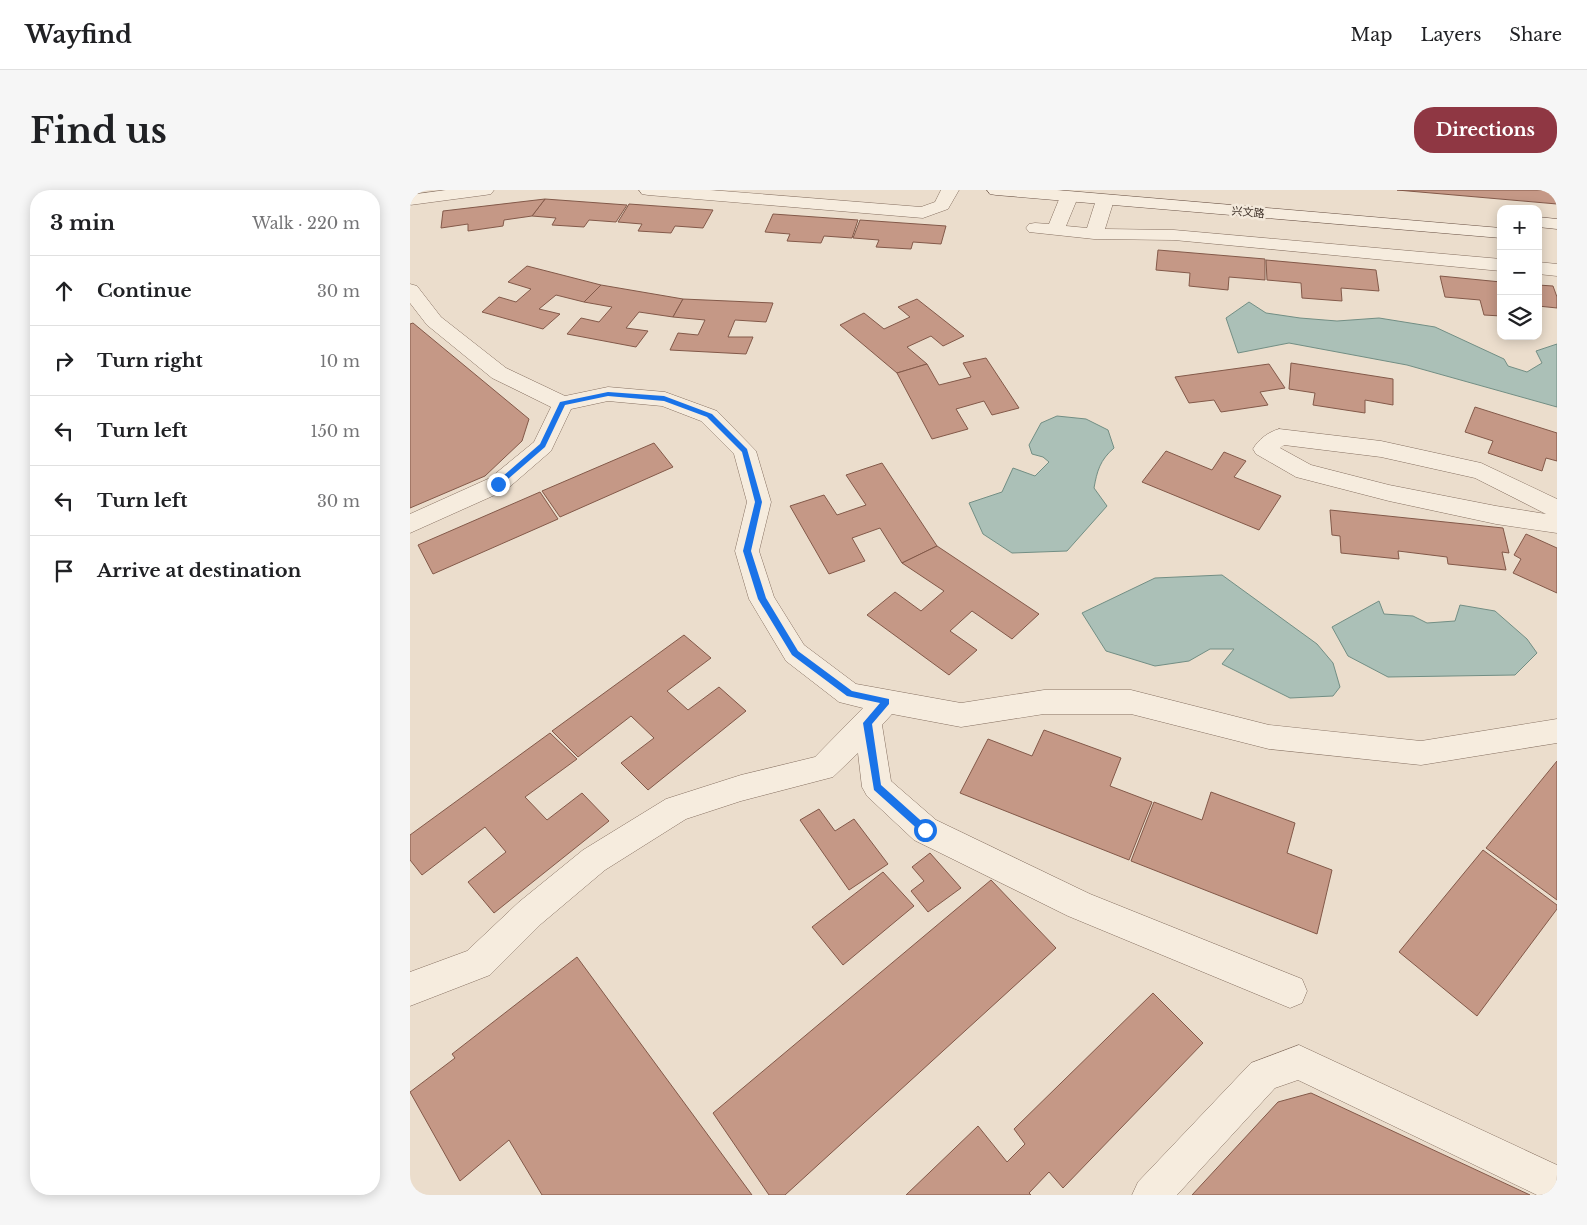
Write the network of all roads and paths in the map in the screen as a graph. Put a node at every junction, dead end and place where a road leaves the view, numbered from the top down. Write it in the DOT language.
graph roads {
  1 [pos="484,190"];
  2 [pos="648,190"];
  3 [pos="950,190"];
  4 [pos="996,190"];
  5 [pos="1173,190"];
  6 [pos="1069,197"];
  7 [pos="410,200"];
  8 [pos="1105,200"];
  9 [pos="1497,219"];
  10 [pos="1542,222"];
  11 [pos="1557,224"];
  12 [pos="1035,228"];
  13 [pos="1055,230"];
  14 [pos="1497,232"];
  15 [pos="1094,234"];
  16 [pos="1542,236"];
  17 [pos="1557,237"];
  18 [pos="1497,265"];
  19 [pos="1542,268"];
  20 [pos="1557,270"];
  21 [pos="410,290"];
  22 [pos="563,404"];
  23 [pos="1557,509"];
  24 [pos="410,524"];
  25 [pos="1557,524"];
  26 [pos="877,712"];
  27 [pos="1557,731"];
  28 [pos="410,988"];
  29 [pos="1290,991"];
  30 [pos="1557,1186"];
  31 [pos="1151,1195"];
  1 -- 7 [label="street"];
  2 -- 3 [label="street"];
  4 -- 6 [label="street, 兴文路"];
  5 -- 9 [label="street, 兴文路"];
  6 -- 8 [label="street, 兴文路"];
  6 -- 13 [label="street"];
  8 -- 14 [label="street, 兴文路"];
  8 -- 15 [label="street"];
  10 -- 11 [label="street"];
  12 -- 13 [label="street"];
  13 -- 15 [label="street"];
  15 -- 18 [label="street"];
  16 -- 17 [label="street"];
  19 -- 20 [label="street"];
  21 -- 22 [label="street"];
  22 -- 24 [label="street"];
  22 -- 26 [label="street"];
  23 -- 25 [label="street"];
  26 -- 27 [label="street"];
  26 -- 28 [label="street"];
  26 -- 29 [label="street"];
  30 -- 31 [label="street"];
}
